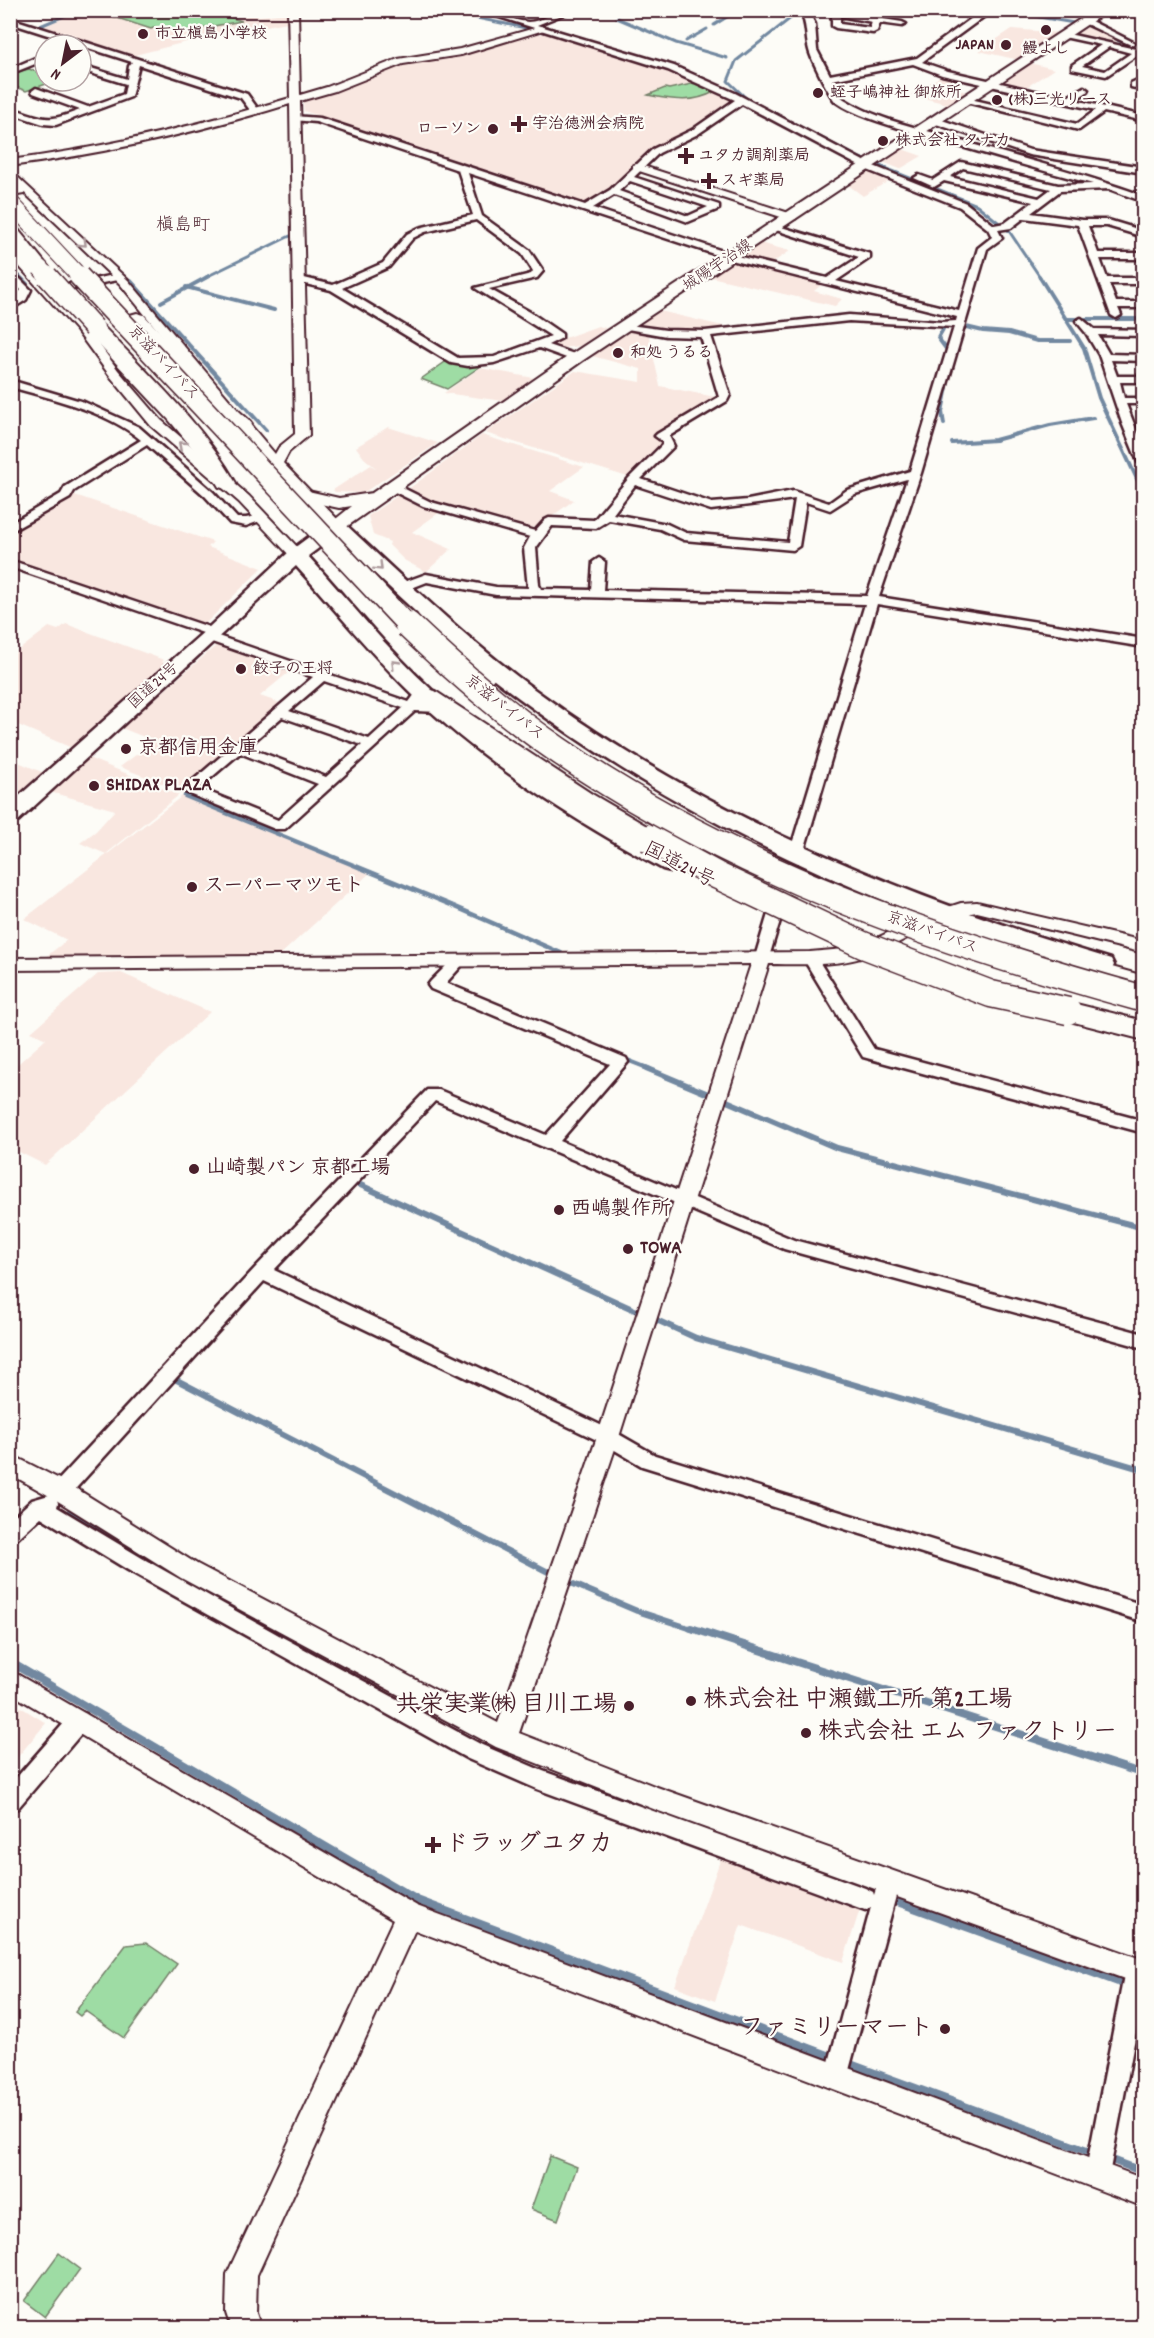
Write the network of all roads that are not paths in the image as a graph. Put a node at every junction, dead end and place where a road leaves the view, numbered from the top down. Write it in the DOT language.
graph roads {
  1 [pos="293,10"];
  2 [pos="481,10"];
  3 [pos="570,10"];
  4 [pos="804,10"];
  5 [pos="901,10"];
  6 [pos="1103,10"];
  7 [pos="988,11"];
  8 [pos="833,12"];
  9 [pos="931,15"];
  10 [pos="10,20"];
  11 [pos="877,20"];
  12 [pos="1087,21"];
  13 [pos="902,24"];
  14 [pos="528,25"];
  15 [pos="542,29"];
  16 [pos="51,33"];
  17 [pos="1066,34"];
  18 [pos="1107,45"];
  19 [pos="93,47"];
  20 [pos="1141,51"];
  21 [pos="138,61"];
  22 [pos="33,62"];
  23 [pos="915,62"];
  24 [pos="93,71"];
  25 [pos="10,72"];
  26 [pos="828,79"];
  27 [pos="1143,79"];
  28 [pos="130,83"];
  29 [pos="992,84"];
  30 [pos="1143,88"];
  31 [pos="1084,90"];
  32 [pos="39,93"];
  33 [pos="294,99"];
  34 [pos="740,101"];
  35 [pos="966,101"];
  36 [pos="1068,101"];
  37 [pos="86,109"];
  38 [pos="10,110"];
  39 [pos="1103,110"];
  40 [pos="256,112"];
  41 [pos="296,118"];
  42 [pos="1143,119"];
  43 [pos="936,121"];
  44 [pos="920,132"];
  45 [pos="10,163"];
  46 [pos="872,164"];
  47 [pos="462,167"];
  48 [pos="637,167"];
  49 [pos="1143,170"];
  50 [pos="10,173"];
  51 [pos="629,178"];
  52 [pos="943,178"];
  53 [pos="10,183"];
  54 [pos="1112,186"];
  55 [pos="1058,188"];
  56 [pos="613,192"];
  57 [pos="1143,200"];
  58 [pos="1040,201"];
  59 [pos="10,202"];
  60 [pos="587,208"];
  61 [pos="1022,215"];
  62 [pos="478,217"];
  63 [pos="791,217"];
  64 [pos="10,221"];
  65 [pos="1082,223"];
  66 [pos="776,228"];
  67 [pos="994,228"];
  68 [pos="10,231"];
  69 [pos="1143,234"];
  70 [pos="10,249"];
  71 [pos="1094,256"];
  72 [pos="1143,256"];
  73 [pos="732,257"];
  74 [pos="10,272"];
  75 [pos="119,277"];
  76 [pos="300,280"];
  77 [pos="829,281"];
  78 [pos="1103,281"];
  79 [pos="1143,281"];
  80 [pos="334,288"];
  81 [pos="48,292"];
  82 [pos="1143,305"];
  83 [pos="10,307"];
  84 [pos="961,320"];
  85 [pos="1081,321"];
  86 [pos="626,326"];
  87 [pos="1093,332"];
  88 [pos="1143,333"];
  89 [pos="705,334"];
  90 [pos="539,345"];
  91 [pos="1104,357"];
  92 [pos="576,358"];
  93 [pos="1143,358"];
  94 [pos="1114,379"];
  95 [pos="1143,379"];
  96 [pos="10,383"];
  97 [pos="1120,401"];
  98 [pos="1143,401"];
  99 [pos="156,423"];
  100 [pos="1128,423"];
  101 [pos="1143,423"];
  102 [pos="302,427"];
  103 [pos="135,429"];
  104 [pos="247,430"];
  105 [pos="148,441"];
  106 [pos="1140,446"];
  107 [pos="1143,462"];
  108 [pos="276,464"];
  109 [pos="915,473"];
  110 [pos="633,480"];
  111 [pos="226,483"];
  112 [pos="386,492"];
  113 [pos="308,496"];
  114 [pos="801,497"];
  115 [pos="606,516"];
  116 [pos="262,518"];
  117 [pos="336,526"];
  118 [pos="10,529"];
  119 [pos="537,535"];
  120 [pos="297,555"];
  121 [pos="599,562"];
  122 [pos="10,563"];
  123 [pos="400,588"];
  124 [pos="261,589"];
  125 [pos="329,592"];
  126 [pos="537,592"];
  127 [pos="597,594"];
  128 [pos="872,600"];
  129 [pos="429,614"];
  130 [pos="212,635"];
  131 [pos="1143,643"];
  132 [pos="323,675"];
  133 [pos="426,701"];
  134 [pos="280,712"];
  135 [pos="371,744"];
  136 [pos="239,748"];
  137 [pos="328,783"];
  138 [pos="10,816"];
  139 [pos="795,854"];
  140 [pos="942,912"];
  141 [pos="775,914"];
  142 [pos="1143,947"];
  143 [pos="863,952"];
  144 [pos="762,957"];
  145 [pos="810,958"];
  146 [pos="458,962"];
  147 [pos="10,964"];
  148 [pos="1143,977"];
  149 [pos="1143,985"];
  150 [pos="1143,999"];
  151 [pos="1143,1015"];
  152 [pos="1143,1031"];
  153 [pos="1143,1039"];
  154 [pos="1143,1127"];
  155 [pos="550,1142"];
  156 [pos="683,1201"];
  157 [pos="262,1272"];
  158 [pos="1143,1341"];
  159 [pos="608,1437"];
  160 [pos="13,1467"];
  161 [pos="64,1493"];
  162 [pos="39,1506"];
  163 [pos="10,1533"];
  164 [pos="133,1551"];
  165 [pos="1143,1614"];
  166 [pos="297,1644"];
  167 [pos="10,1680"];
  168 [pos="79,1721"];
  169 [pos="505,1740"];
  170 [pos="10,1802"];
  171 [pos="690,1828"];
  172 [pos="880,1894"];
  173 [pos="409,1915"];
  174 [pos="1137,1983"];
  175 [pos="837,2076"];
  176 [pos="1097,2173"];
  177 [pos="1143,2193"];
  178 [pos="246,2328"];
  1 -- 33 [label="street"];
  2 -- 14 [label="street"];
  3 -- 14 [label="street"];
  4 -- 26 [label="street"];
  5 -- 9 [label="street"];
  6 -- 12 [label="main road, 城陽宇治線"];
  7 -- 23 [label="street"];
  8 -- 11 [label="street"];
  8 -- 11 [label="street"];
  10 -- 16 [label="street"];
  11 -- 13 [label="street"];
  12 -- 17 [label="main road, 城陽宇治線"];
  12 -- 20 [label="street"];
  14 -- 15 [label="street"];
  15 -- 33 [label="street"];
  15 -- 34 [label="street"];
  17 -- 18 [label="street"];
  17 -- 29 [label="main road, 城陽宇治線"];
  18 -- 20 [label="street"];
  18 -- 20 [label="street"];
  19 -- 21 [label="street"];
  21 -- 28 [label="street"];
  21 -- 40 [label="street"];
  22 -- 25 [label="street"];
  23 -- 26 [label="street"];
  23 -- 29 [label="street"];
  24 -- 28 [label="street"];
  26 -- 44 [label="street"];
  27 -- 30 [label="street"];
  28 -- 37 [label="street"];
  29 -- 35 [label="main road, 城陽宇治線"];
  29 -- 36 [label="street"];
  31 -- 36 [label="street"];
  32 -- 37 [label="street"];
  33 -- 40 [label="street"];
  33 -- 41 [label="street"];
  34 -- 46 [label="street"];
  34 -- 48 [label="street"];
  35 -- 39 [label="street"];
  35 -- 43 [label="main road, 城陽宇治線"];
  36 -- 39 [label="street"];
  37 -- 38 [label="street"];
  39 -- 42 [label="street"];
  40 -- 45 [label="street"];
  41 -- 47 [label="street"];
  41 -- 76 [label="street"];
  43 -- 44 [label="main road, 城陽宇治線"];
  43 -- 49 [label="street"];
  44 -- 46 [label="main road, 城陽宇治線"];
  44 -- 54 [label="street"];
  46 -- 52 [label="street"];
  46 -- 63 [label="main road, 城陽宇治線"];
  46 -- 67 [label="street"];
  47 -- 60 [label="street"];
  47 -- 62 [label="street"];
  48 -- 51 [label="street"];
  48 -- 63 [label="street"];
  50 -- 75 [label="street, one-way"];
  51 -- 56 [label="street"];
  51 -- 56 [label="street"];
  52 -- 55 [label="street"];
  52 -- 58 [label="street"];
  53 -- 104 [label="highway"];
  54 -- 55 [label="street"];
  54 -- 57 [label="street"];
  55 -- 58 [label="street"];
  56 -- 60 [label="street"];
  58 -- 61 [label="street"];
  59 -- 150 [label="highway, 京滋バイパス, bridge"];
  60 -- 73 [label="street"];
  61 -- 65 [label="street"];
  61 -- 67 [label="street"];
  62 -- 80 [label="street"];
  62 -- 90 [label="street"];
  63 -- 66 [label="main road, 城陽宇治線"];
  64 -- 151 [label="highway, 京滋バイパス"];
  65 -- 69 [label="street"];
  65 -- 71 [label="street"];
  66 -- 73 [label="main road, 城陽宇治線"];
  66 -- 77 [label="street"];
  67 -- 84 [label="street"];
  68 -- 111 [label="highway, bridge"];
  70 -- 81 [label="street"];
  71 -- 72 [label="street"];
  71 -- 78 [label="street"];
  73 -- 77 [label="street"];
  73 -- 86 [label="main road, 城陽宇治線"];
  74 -- 83 [label="street"];
  75 -- 81 [label="street"];
  75 -- 104 [label="street"];
  76 -- 80 [label="street"];
  76 -- 102 [label="street"];
  77 -- 84 [label="street"];
  78 -- 79 [label="street"];
  78 -- 82 [label="street"];
  80 -- 90 [label="street"];
  81 -- 99 [label="street"];
  84 -- 89 [label="street"];
  84 -- 109 [label="street"];
  85 -- 87 [label="street"];
  86 -- 89 [label="street"];
  86 -- 92 [label="main road, 城陽宇治線"];
  87 -- 88 [label="street"];
  87 -- 91 [label="street"];
  89 -- 110 [label="street"];
  90 -- 92 [label="street"];
  91 -- 93 [label="street"];
  91 -- 94 [label="street"];
  92 -- 112 [label="main road, 城陽宇治線"];
  94 -- 95 [label="street"];
  94 -- 97 [label="street"];
  96 -- 103 [label="street"];
  97 -- 98 [label="street"];
  97 -- 100 [label="street"];
  99 -- 103 [label="street"];
  111 -- 99 [label="street, one-way"];
  100 -- 101 [label="street"];
  100 -- 106 [label="street"];
  102 -- 104 [label="street"];
  102 -- 108 [label="street"];
  103 -- 105 [label="street"];
  104 -- 108 [label="street"];
  105 -- 116 [label="street"];
  105 -- 118 [label="street"];
  106 -- 107 [label="street"];
  108 -- 113 [label="street"];
  109 -- 114 [label="street"];
  109 -- 128 [label="street"];
  110 -- 114 [label="street"];
  110 -- 115 [label="street"];
  111 -- 116 [label="street"];
  112 -- 113 [label="main road"];
  112 -- 117 [label="main road, 城陽宇治線"];
  112 -- 119 [label="street"];
  113 -- 117 [label="street"];
  114 -- 115 [label="street"];
  115 -- 119 [label="street"];
  116 -- 120 [label="street"];
  117 -- 120 [label="highway, 国道24号"];
  117 -- 123 [label="highway, one-way"];
  119 -- 126 [label="street"];
  120 -- 124 [label="highway, 国道24号"];
  120 -- 125 [label="highway, 国道24号"];
  121 -- 127 [label="street"];
  122 -- 130 [label="street"];
  123 -- 126 [label="street"];
  123 -- 129 [label="highway"];
  124 -- 125 [label="highway"];
  124 -- 130 [label="highway, 国道24号"];
  133 -- 125 [label="highway, 国道24号, one-way"];
  126 -- 127 [label="street"];
  127 -- 128 [label="street"];
  128 -- 131 [label="street"];
  128 -- 139 [label="street"];
  129 -- 139 [label="highway"];
  129 -- 149 [label="highway"];
  130 -- 132 [label="street"];
  130 -- 138 [label="highway, 国道24号"];
  132 -- 133 [label="street"];
  132 -- 134 [label="street"];
  133 -- 135 [label="street"];
  133 -- 141 [label="highway, 国道24号"];
  133 -- 152 [label="highway, bridge"];
  134 -- 135 [label="street"];
  134 -- 136 [label="street"];
  135 -- 137 [label="street"];
  136 -- 137 [label="street"];
  136 -- 137 [label="street"];
  139 -- 140 [label="highway"];
  140 -- 142 [label="street"];
  140 -- 143 [label="street"];
  140 -- 148 [label="highway"];
  141 -- 143 [label="highway, 国道24号"];
  141 -- 144 [label="street"];
  143 -- 145 [label="street"];
  143 -- 153 [label="highway, 国道24号"];
  144 -- 145 [label="street"];
  144 -- 146 [label="street"];
  144 -- 156 [label="street"];
  145 -- 154 [label="street"];
  146 -- 147 [label="street"];
  146 -- 155 [label="street"];
  155 -- 156 [label="street"];
  155 -- 157 [label="street"];
  156 -- 158 [label="street"];
  156 -- 159 [label="street"];
  157 -- 159 [label="street"];
  157 -- 161 [label="street"];
  159 -- 165 [label="street"];
  159 -- 169 [label="street"];
  160 -- 161 [label="street"];
  161 -- 162 [label="street"];
  161 -- 164 [label="street"];
  162 -- 163 [label="street"];
  162 -- 164 [label="street"];
  164 -- 166 [label="street"];
  166 -- 169 [label="street"];
  166 -- 171 [label="street"];
  167 -- 168 [label="street"];
  168 -- 170 [label="street"];
  168 -- 173 [label="street"];
  169 -- 171 [label="street"];
  171 -- 172 [label="street"];
  172 -- 174 [label="street"];
  172 -- 175 [label="street"];
  173 -- 175 [label="street"];
  173 -- 178 [label="street"];
  174 -- 176 [label="street"];
  175 -- 176 [label="street"];
  176 -- 177 [label="street"];
}
